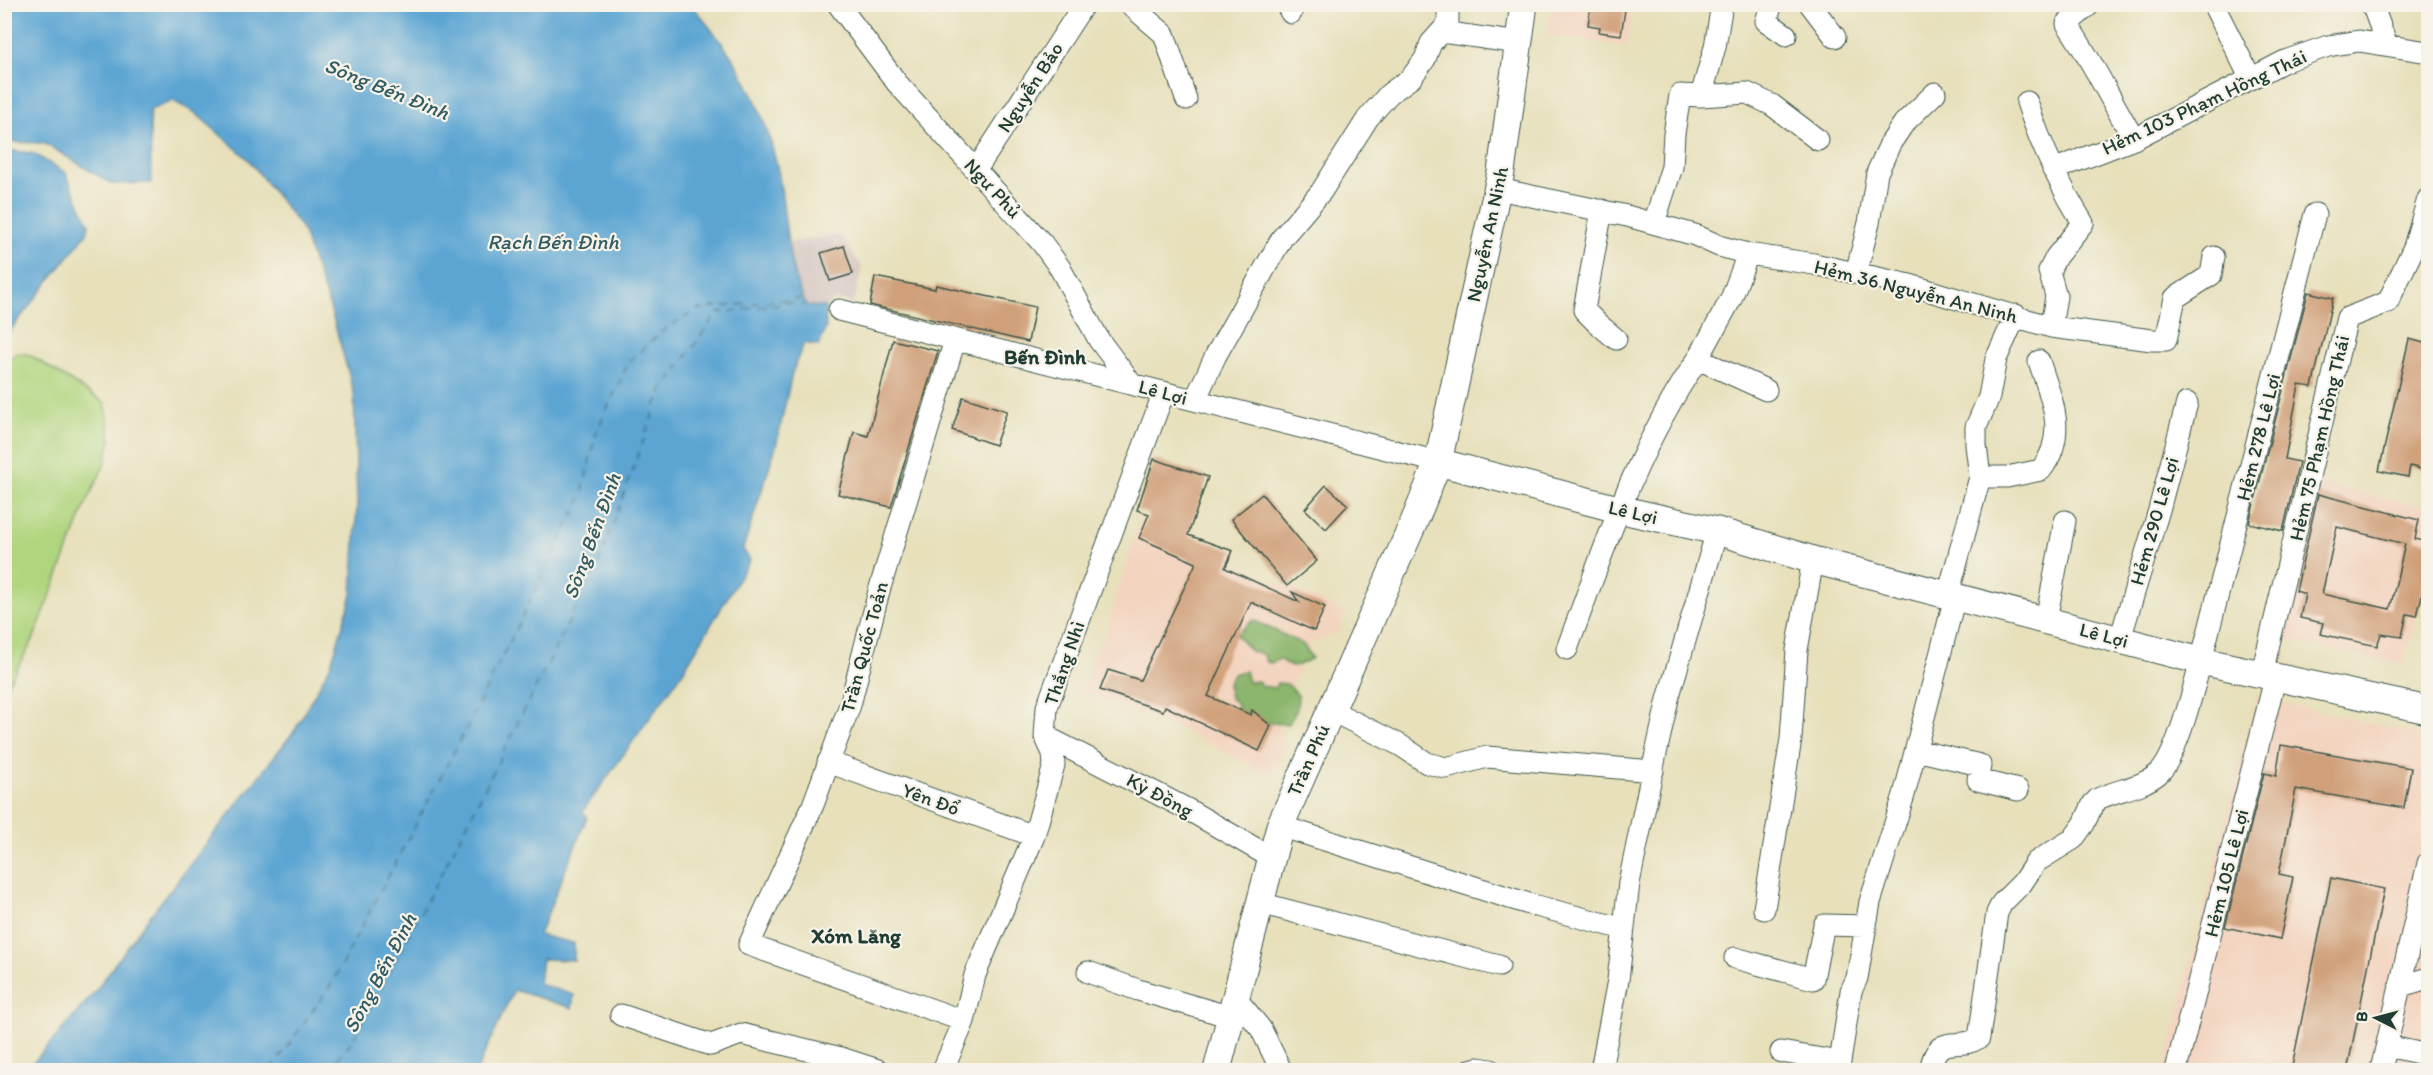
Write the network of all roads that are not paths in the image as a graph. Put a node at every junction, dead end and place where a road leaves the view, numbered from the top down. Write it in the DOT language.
graph roads {
  1 [pos="838,4"];
  2 [pos="1084,4"];
  3 [pos="1129,4"];
  4 [pos="1449,4"];
  5 [pos="1524,4"];
  6 [pos="1722,4"];
  7 [pos="1772,4"];
  8 [pos="1810,4"];
  9 [pos="2090,4"];
  10 [pos="2213,4"];
  11 [pos="2372,4"];
  12 [pos="1442,32"];
  13 [pos="1786,35"];
  14 [pos="1835,37"];
  15 [pos="1519,43"];
  16 [pos="2386,45"];
  17 [pos="2428,52"];
  18 [pos="2251,79"];
  19 [pos="1935,93"];
  20 [pos="1701,96"];
  21 [pos="1186,99"];
  22 [pos="2027,102"];
  23 [pos="2134,139"];
  24 [pos="1818,141"];
  25 [pos="976,170"];
  26 [pos="2053,170"];
  27 [pos="1498,189"];
  28 [pos="2428,199"];
  29 [pos="1602,210"];
  30 [pos="2315,214"];
  31 [pos="1654,223"];
  32 [pos="1748,254"];
  33 [pos="2214,257"];
  34 [pos="1856,273"];
  35 [pos="839,310"];
  36 [pos="2016,315"];
  37 [pos="2051,327"];
  38 [pos="1616,339"];
  39 [pos="955,340"];
  40 [pos="1698,359"];
  41 [pos="2039,361"];
  42 [pos="1131,383"];
  43 [pos="1766,390"];
  44 [pos="1164,392"];
  45 [pos="1195,400"];
  46 [pos="2187,403"];
  47 [pos="1438,462"];
  48 [pos="1980,477"];
  49 [pos="1618,509"];
  50 [pos="2065,521"];
  51 [pos="1717,531"];
  52 [pos="1813,560"];
  53 [pos="1951,596"];
  54 [pos="2046,620"];
  55 [pos="2120,639"];
  56 [pos="1567,649"];
  57 [pos="2201,661"];
  58 [pos="2269,674"];
  59 [pos="1330,710"];
  60 [pos="2428,710"];
  61 [pos="1046,736"];
  62 [pos="1916,750"];
  63 [pos="828,762"];
  64 [pos="1653,771"];
  65 [pos="2019,790"];
  66 [pos="1280,826"];
  67 [pos="1034,836"];
  68 [pos="1272,858"];
  69 [pos="2428,863"];
  70 [pos="1260,903"];
  71 [pos="1764,909"];
  72 [pos="1866,926"];
  73 [pos="1624,929"];
  74 [pos="2421,929"];
  75 [pos="1735,958"];
  76 [pos="1499,966"];
  77 [pos="1088,972"];
  78 [pos="2428,978"];
  79 [pos="2400,986"];
  80 [pos="1233,1007"];
  81 [pos="621,1015"];
  82 [pos="964,1021"];
  83 [pos="2387,1046"];
  84 [pos="1781,1052"];
  85 [pos="2428,1055"];
  86 [pos="879,1071"];
  87 [pos="943,1071"];
  88 [pos="1217,1071"];
  89 [pos="1281,1071"];
  90 [pos="1470,1071"];
  91 [pos="1491,1071"];
  92 [pos="1601,1071"];
  93 [pos="1930,1071"];
  94 [pos="2176,1071"];
  95 [pos="2382,1071"];
  1 -- 25 [label="street, Ngư Phủ"];
  2 -- 25 [label="street, Nguyễn Bảo"];
  3 -- 21 [label="street"];
  4 -- 12 [label="street"];
  5 -- 15 [label="main road, Nguyễn An Ninh"];
  6 -- 20 [label="street"];
  7 -- 13 [label="street"];
  8 -- 14 [label="street"];
  9 -- 23 [label="street"];
  10 -- 18 [label="street"];
  11 -- 16 [label="street"];
  12 -- 15 [label="street"];
  12 -- 45 [label="street"];
  15 -- 27 [label="main road, Nguyễn An Ninh"];
  16 -- 17 [label="street, Hẻm 103 Phạm Hồng Thái"];
  16 -- 18 [label="street, Hẻm 103 Phạm Hồng Thái"];
  18 -- 23 [label="street, Hẻm 103 Phạm Hồng Thái"];
  19 -- 34 [label="street"];
  20 -- 24 [label="street"];
  20 -- 31 [label="street"];
  22 -- 26 [label="street"];
  23 -- 26 [label="street, Hẻm 103 Phạm Hồng Thái"];
  25 -- 42 [label="street, Ngư Phủ"];
  26 -- 37 [label="street"];
  27 -- 29 [label="street, Hẻm 36 Nguyễn An Ninh"];
  27 -- 47 [label="main road, Nguyễn An Ninh"];
  28 -- 58 [label="street, Hẻm 75 Phạm Hồng Thái"];
  29 -- 31 [label="street, Hẻm 36 Nguyễn An Ninh"];
  29 -- 38 [label="street"];
  30 -- 57 [label="street, Hẻm 278 Lê Lợi"];
  31 -- 32 [label="street, Hẻm 36 Nguyễn An Ninh"];
  32 -- 34 [label="street, Hẻm 36 Nguyễn An Ninh"];
  32 -- 40 [label="street"];
  33 -- 37 [label="street, Hẻm 36 Nguyễn An Ninh"];
  34 -- 36 [label="street, Hẻm 36 Nguyễn An Ninh"];
  35 -- 39 [label="street, Lê Lợi"];
  36 -- 37 [label="street, Hẻm 36 Nguyễn An Ninh"];
  36 -- 48 [label="street"];
  39 -- 42 [label="street, Lê Lợi"];
  39 -- 63 [label="street, Trần Quốc Toản"];
  40 -- 43 [label="street"];
  40 -- 49 [label="street"];
  41 -- 48 [label="street"];
  42 -- 44 [label="street, Lê Lợi"];
  44 -- 45 [label="street, Lê Lợi"];
  44 -- 61 [label="street, Thắng Nhì"];
  45 -- 47 [label="street, Lê Lợi"];
  46 -- 55 [label="street, Hẻm 290 Lê Lợi"];
  47 -- 49 [label="main road, Lê Lợi"];
  47 -- 59 [label="main road, Trần Phú"];
  48 -- 53 [label="street"];
  49 -- 51 [label="main road, Lê Lợi"];
  49 -- 56 [label="street"];
  50 -- 54 [label="street"];
  51 -- 52 [label="main road, Lê Lợi"];
  51 -- 64 [label="street"];
  52 -- 53 [label="main road, Lê Lợi"];
  52 -- 71 [label="street"];
  53 -- 54 [label="main road, Lê Lợi"];
  53 -- 62 [label="street"];
  54 -- 55 [label="main road, Lê Lợi"];
  55 -- 57 [label="main road, Lê Lợi"];
  57 -- 58 [label="main road, Lê Lợi"];
  57 -- 93 [label="street, Hẻm 278 Lê Lợi"];
  58 -- 60 [label="main road, Lê Lợi"];
  58 -- 94 [label="street, Hẻm 105 Lê Lợi"];
  59 -- 64 [label="street"];
  59 -- 66 [label="main road, Trần Phú"];
  61 -- 67 [label="street, Thắng Nhì"];
  61 -- 68 [label="street, Kỳ Đồng"];
  62 -- 65 [label="street"];
  62 -- 72 [label="street"];
  63 -- 67 [label="street, Yên Đổ"];
  63 -- 82 [label="street, Trần Quốc Toản"];
  64 -- 73 [label="street"];
  66 -- 68 [label="main road, Trần Phú"];
  66 -- 73 [label="street"];
  67 -- 82 [label="street, Thắng Nhì"];
  68 -- 70 [label="main road, Trần Phú"];
  69 -- 74 [label="street"];
  70 -- 76 [label="street"];
  70 -- 80 [label="main road, Trần Phú"];
  72 -- 75 [label="street"];
  72 -- 84 [label="street"];
  73 -- 92 [label="street"];
  74 -- 79 [label="street"];
  77 -- 80 [label="street"];
  78 -- 79 [label="street"];
  79 -- 83 [label="street"];
  80 -- 88 [label="main road, Trần Phú"];
  80 -- 89 [label="street"];
  81 -- 86 [label="street"];
  82 -- 87 [label="street, Thắng Nhì"];
  83 -- 85 [label="street"];
  83 -- 95 [label="street"];
  90 -- 91 [label="street"];
}
